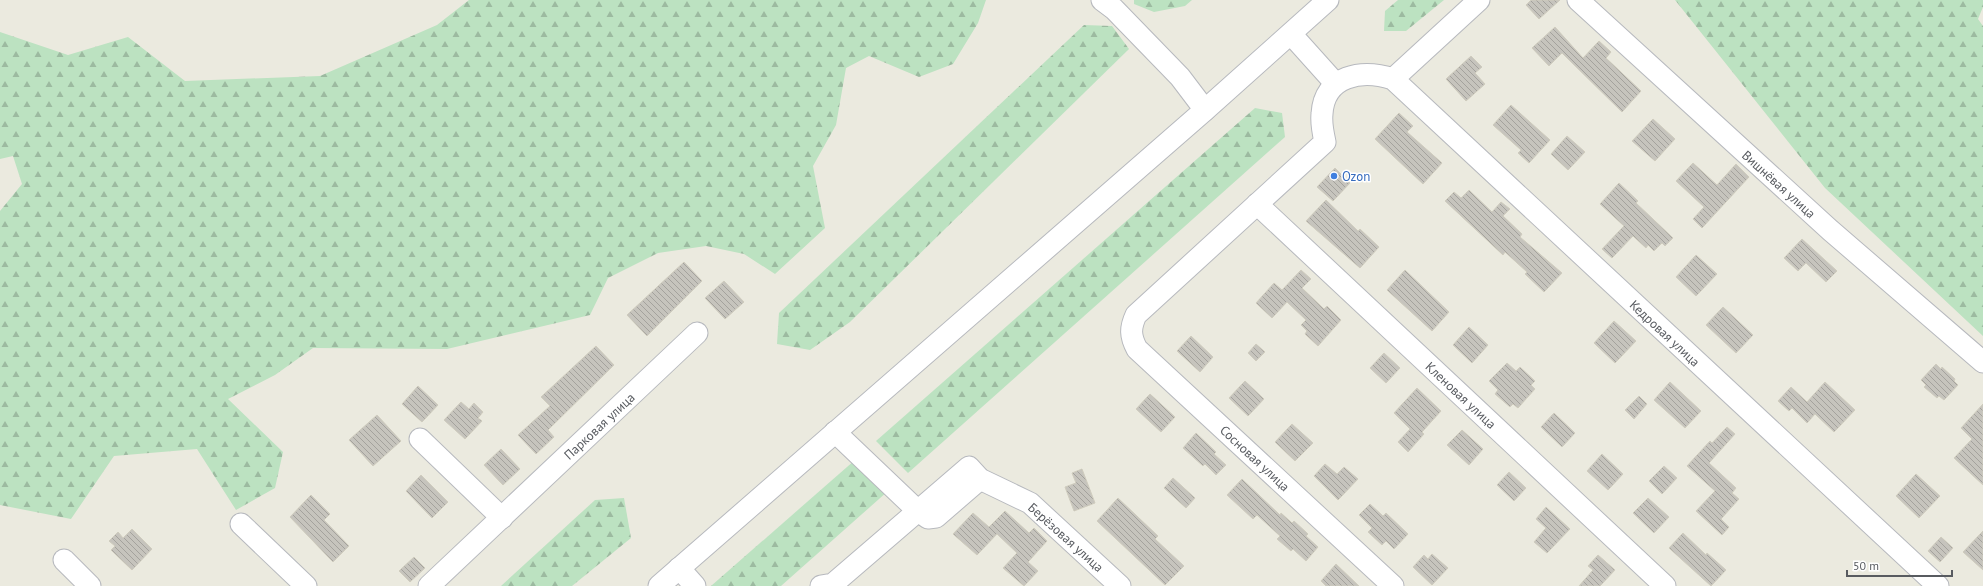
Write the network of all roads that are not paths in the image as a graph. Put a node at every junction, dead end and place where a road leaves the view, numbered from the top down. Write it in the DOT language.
graph roads {
  1 [pos="1102,0"];
  2 [pos="1328,0"];
  3 [pos="1479,0"];
  4 [pos="1578,0"];
  5 [pos="1291,34"];
  6 [pos="1393,79"];
  7 [pos="1335,83"];
  8 [pos="1205,110"];
  9 [pos="1257,204"];
  10 [pos="697,333"];
  11 [pos="1983,362"];
  12 [pos="840,428"];
  13 [pos="420,439"];
  14 [pos="923,507"];
  15 [pos="502,518"];
  16 [pos="241,524"];
  17 [pos="64,560"];
  18 [pos="679,568"];
  19 [pos="829,585"];
  20 [pos="90,586"];
  21 [pos="306,586"];
  22 [pos="430,586"];
  23 [pos="658,586"];
  24 [pos="695,586"];
  25 [pos="1120,586"];
  26 [pos="1393,586"];
  27 [pos="1665,586"];
  28 [pos="1938,586"];
  1 -- 8 [label="street"];
  2 -- 5 [label="street"];
  3 -- 6 [label="street"];
  4 -- 11 [label="street, Вишнёвая улица"];
  5 -- 7 [label="street"];
  5 -- 8 [label="street"];
  6 -- 7 [label="street"];
  6 -- 28 [label="street, Кедровая улица"];
  7 -- 9 [label="street"];
  8 -- 12 [label="street"];
  9 -- 26 [label="street, Сосновая улица"];
  9 -- 27 [label="street, Кленовая улица"];
  10 -- 15 [label="street, Парковая улица"];
  12 -- 14 [label="street"];
  12 -- 18 [label="street"];
  13 -- 15 [label="street"];
  14 -- 19 [label="street"];
  14 -- 25 [label="street, Берёзовая улица"];
  15 -- 22 [label="street, Парковая улица"];
  16 -- 21 [label="street"];
  17 -- 20 [label="street"];
  18 -- 23 [label="street"];
  18 -- 24 [label="street"];
}
